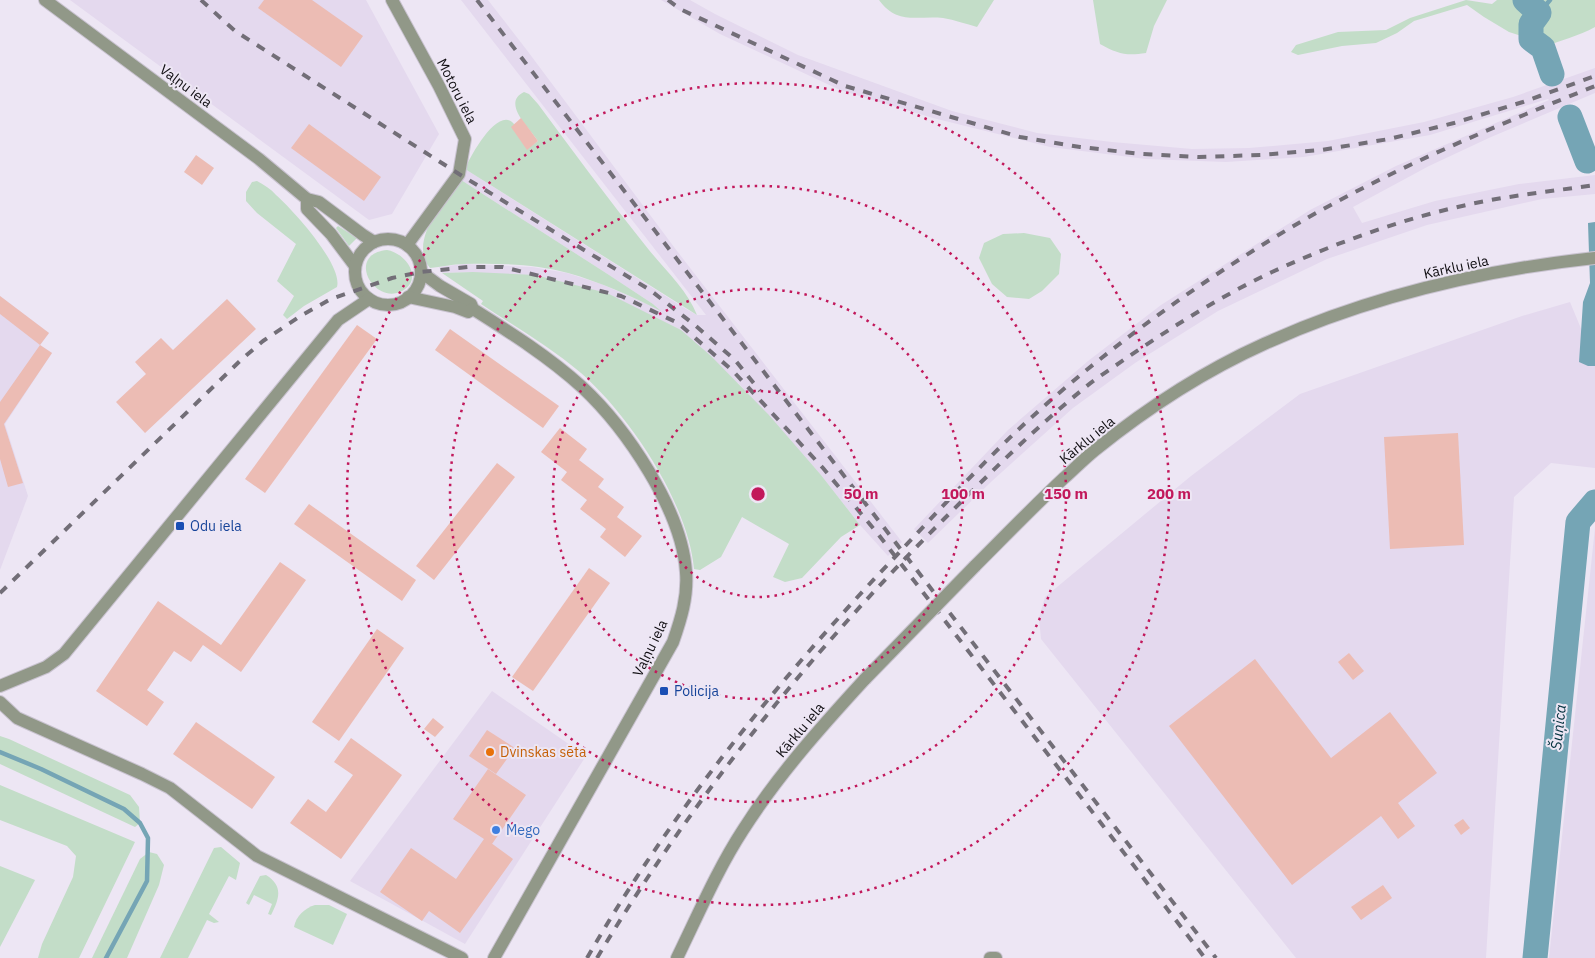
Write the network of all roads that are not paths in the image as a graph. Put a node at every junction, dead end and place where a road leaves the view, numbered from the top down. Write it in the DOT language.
graph roads {
  1 [pos="45,0"];
  2 [pos="392,0"];
  3 [pos="307,199"];
  4 [pos="374,242"];
  5 [pos="406,245"];
  6 [pos="1595,258"];
  7 [pos="355,266"];
  8 [pos="421,272"];
  9 [pos="408,297"];
  10 [pos="369,299"];
  11 [pos="473,309"];
  12 [pos="0,686"];
  13 [pos="0,702"];
  14 [pos="462,958"];
  15 [pos="494,958"];
  16 [pos="677,958"];
  17 [pos="990,958"];
  18 [pos="996,958"];
  1 -- 3 [label="street, Vaļņu iela"];
  2 -- 5 [label="street, Motoru iela"];
  3 -- 4 [label="street"];
  3 -- 7 [label="street"];
  4 -- 5 [label="street"];
  4 -- 7 [label="street"];
  5 -- 8 [label="street"];
  6 -- 16 [label="street, Kārklu iela, bridge"];
  7 -- 10 [label="street"];
  8 -- 9 [label="street"];
  8 -- 11 [label="street, Vaļņu iela"];
  9 -- 10 [label="street"];
  9 -- 11 [label="street"];
  10 -- 12 [label="street"];
  11 -- 15 [label="street, Vaļņu iela"];
  13 -- 14 [label="street"];
  17 -- 18 [label="street"];
}
